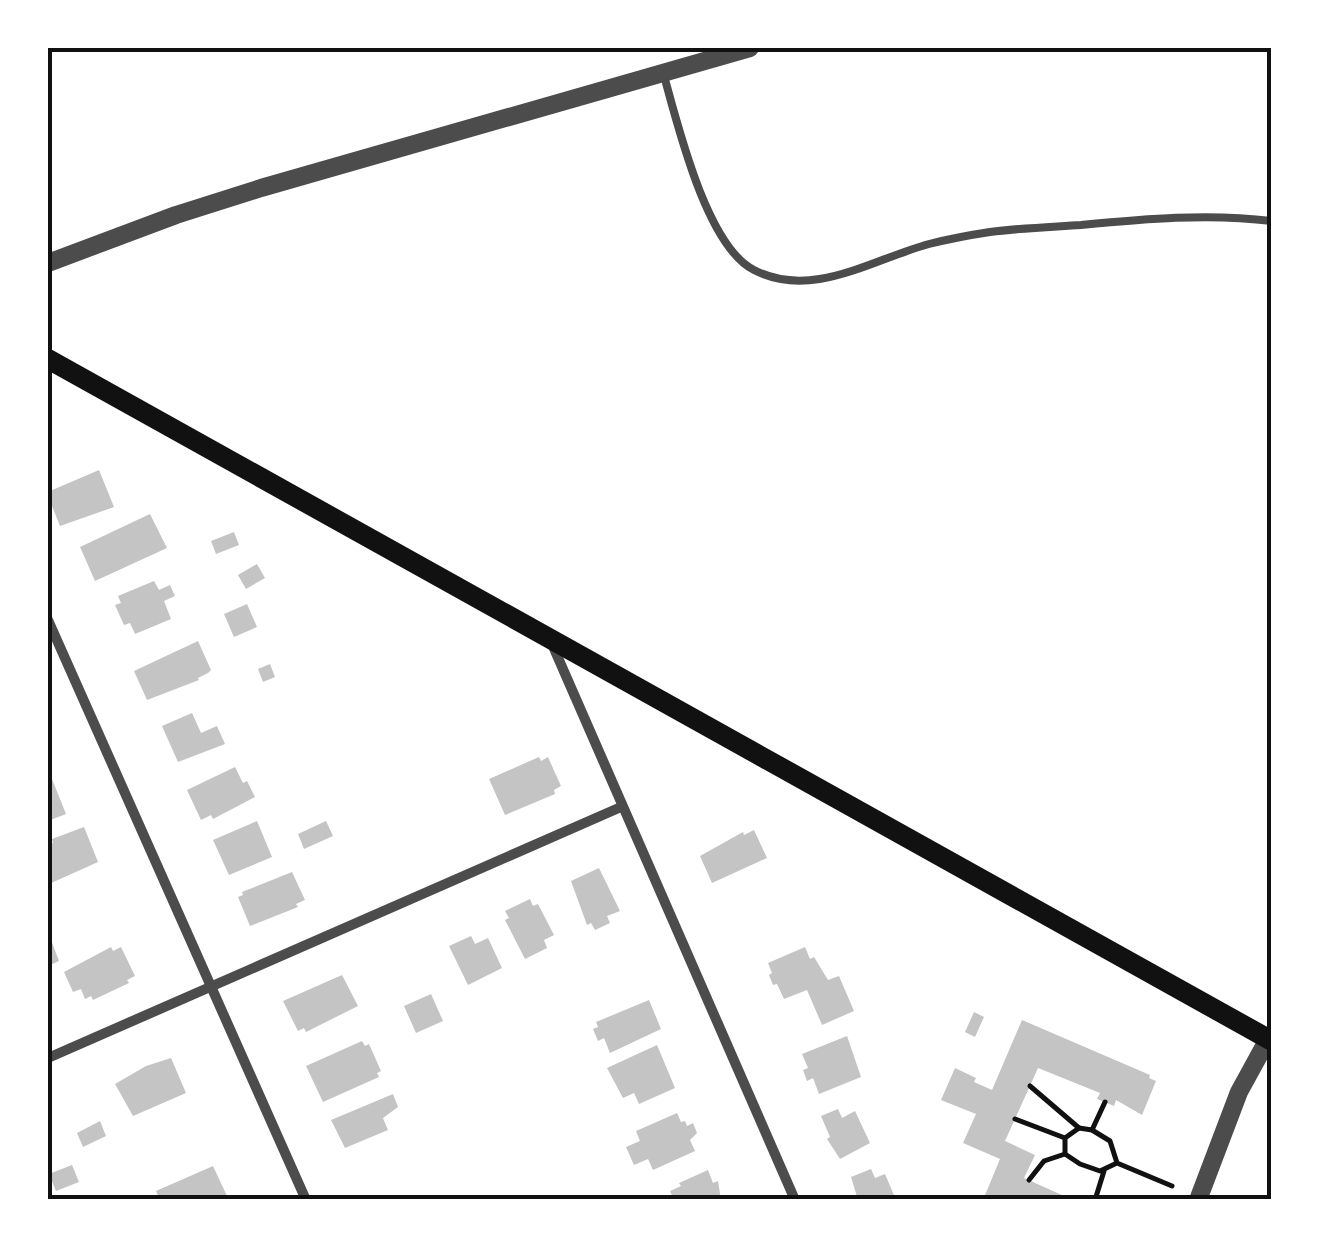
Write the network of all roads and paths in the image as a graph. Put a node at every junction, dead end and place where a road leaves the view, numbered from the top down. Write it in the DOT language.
graph roads {
  1 [pos="750,48"];
  2 [pos="663,72"];
  3 [pos="1272,222"];
  4 [pos="48,263"];
  5 [pos="48,358"];
  6 [pos="48,620"];
  7 [pos="550,639"];
  8 [pos="621,807"];
  9 [pos="210,986"];
  10 [pos="1270,1040"];
  11 [pos="48,1058"];
  12 [pos="1030,1086"];
  13 [pos="1106,1102"];
  14 [pos="1015,1119"];
  15 [pos="1079,1128"];
  16 [pos="1092,1130"];
  17 [pos="1064,1138"];
  18 [pos="1065,1154"];
  19 [pos="1117,1163"];
  20 [pos="1104,1171"];
  21 [pos="1029,1180"];
  22 [pos="1172,1186"];
  23 [pos="306,1200"];
  24 [pos="795,1200"];
  25 [pos="1095,1200"];
  26 [pos="1198,1200"];
  1 -- 2 [label="street"];
  2 -- 3 [label="lane"];
  2 -- 4 [label="street"];
  5 -- 7 [label="main road"];
  6 -- 9 [label="street"];
  7 -- 8 [label="street"];
  7 -- 10 [label="main road"];
  8 -- 9 [label="street"];
  8 -- 24 [label="street"];
  9 -- 11 [label="street"];
  9 -- 23 [label="street"];
  10 -- 26 [label="street"];
  12 -- 15 [label="path"];
  13 -- 16 [label="path"];
  14 -- 17 [label="path"];
  15 -- 16 [label="path"];
  15 -- 17 [label="path"];
  16 -- 19 [label="path"];
  17 -- 18 [label="path"];
  18 -- 20 [label="path"];
  18 -- 21 [label="path"];
  19 -- 20 [label="path"];
  19 -- 22 [label="path"];
  20 -- 25 [label="path"];
}
